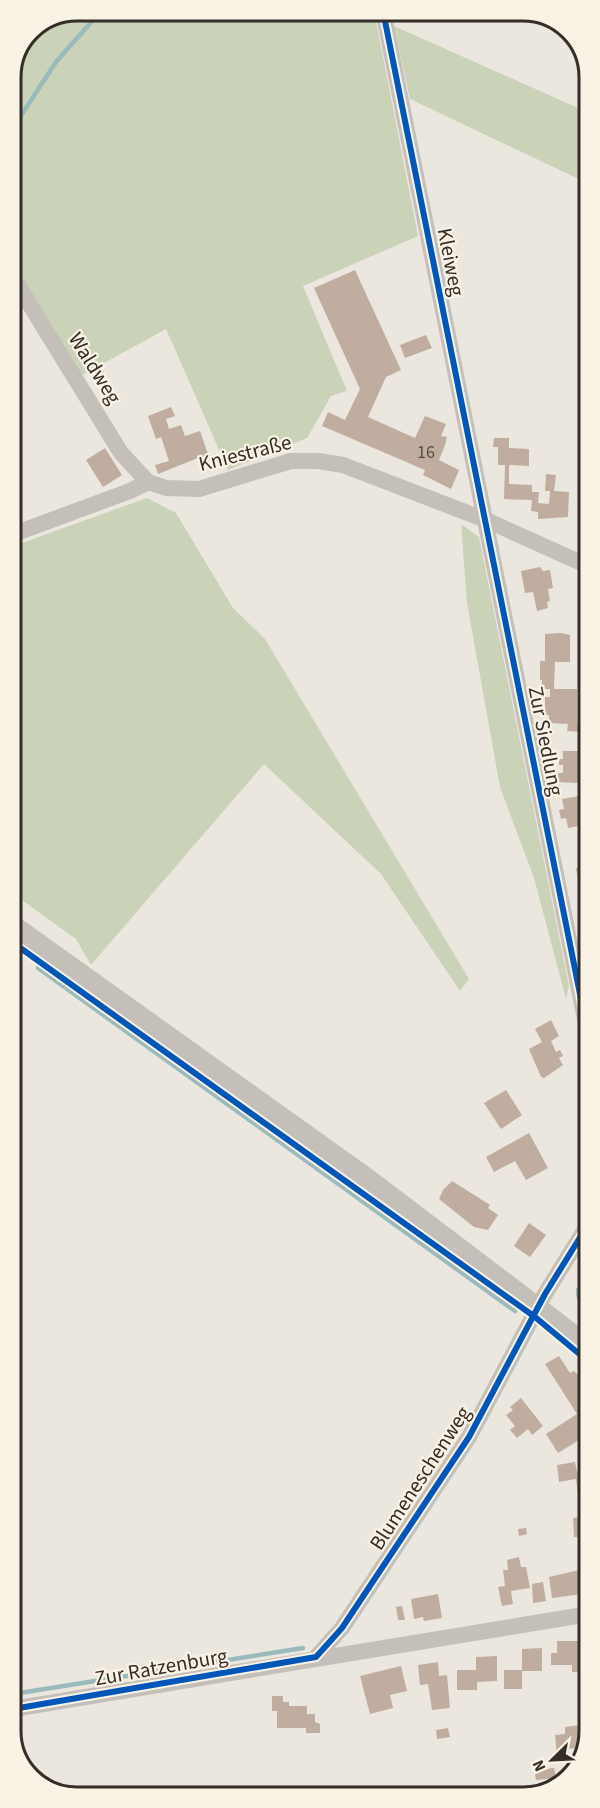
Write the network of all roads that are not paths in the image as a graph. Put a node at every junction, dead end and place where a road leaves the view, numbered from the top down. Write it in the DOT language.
graph roads {
  1 [pos="385,21"];
  2 [pos="21,290"];
  3 [pos="148,482"];
  4 [pos="486,520"];
  5 [pos="21,531"];
  6 [pos="579,562"];
  7 [pos="21,931"];
  8 [pos="579,989"];
  9 [pos="579,1239"];
  10 [pos="538,1307"];
  11 [pos="579,1339"];
  12 [pos="579,1616"];
  13 [pos="316,1657"];
  14 [pos="21,1708"];
  1 -- 4 [label="street, Kleiweg"];
  2 -- 3 [label="street, Waldweg"];
  3 -- 4 [label="street, Kniestraße"];
  3 -- 5 [label="street"];
  4 -- 6 [label="street, Kniestraße"];
  4 -- 8 [label="street, Zur Siedlung"];
  7 -- 10 [label="street"];
  9 -- 10 [label="street, Blumeneschenweg"];
  10 -- 11 [label="street"];
  10 -- 13 [label="street, Blumeneschenweg"];
  12 -- 13 [label="street, Zur Ratzenburg"];
  13 -- 14 [label="street, Zur Ratzenburg"];
}
